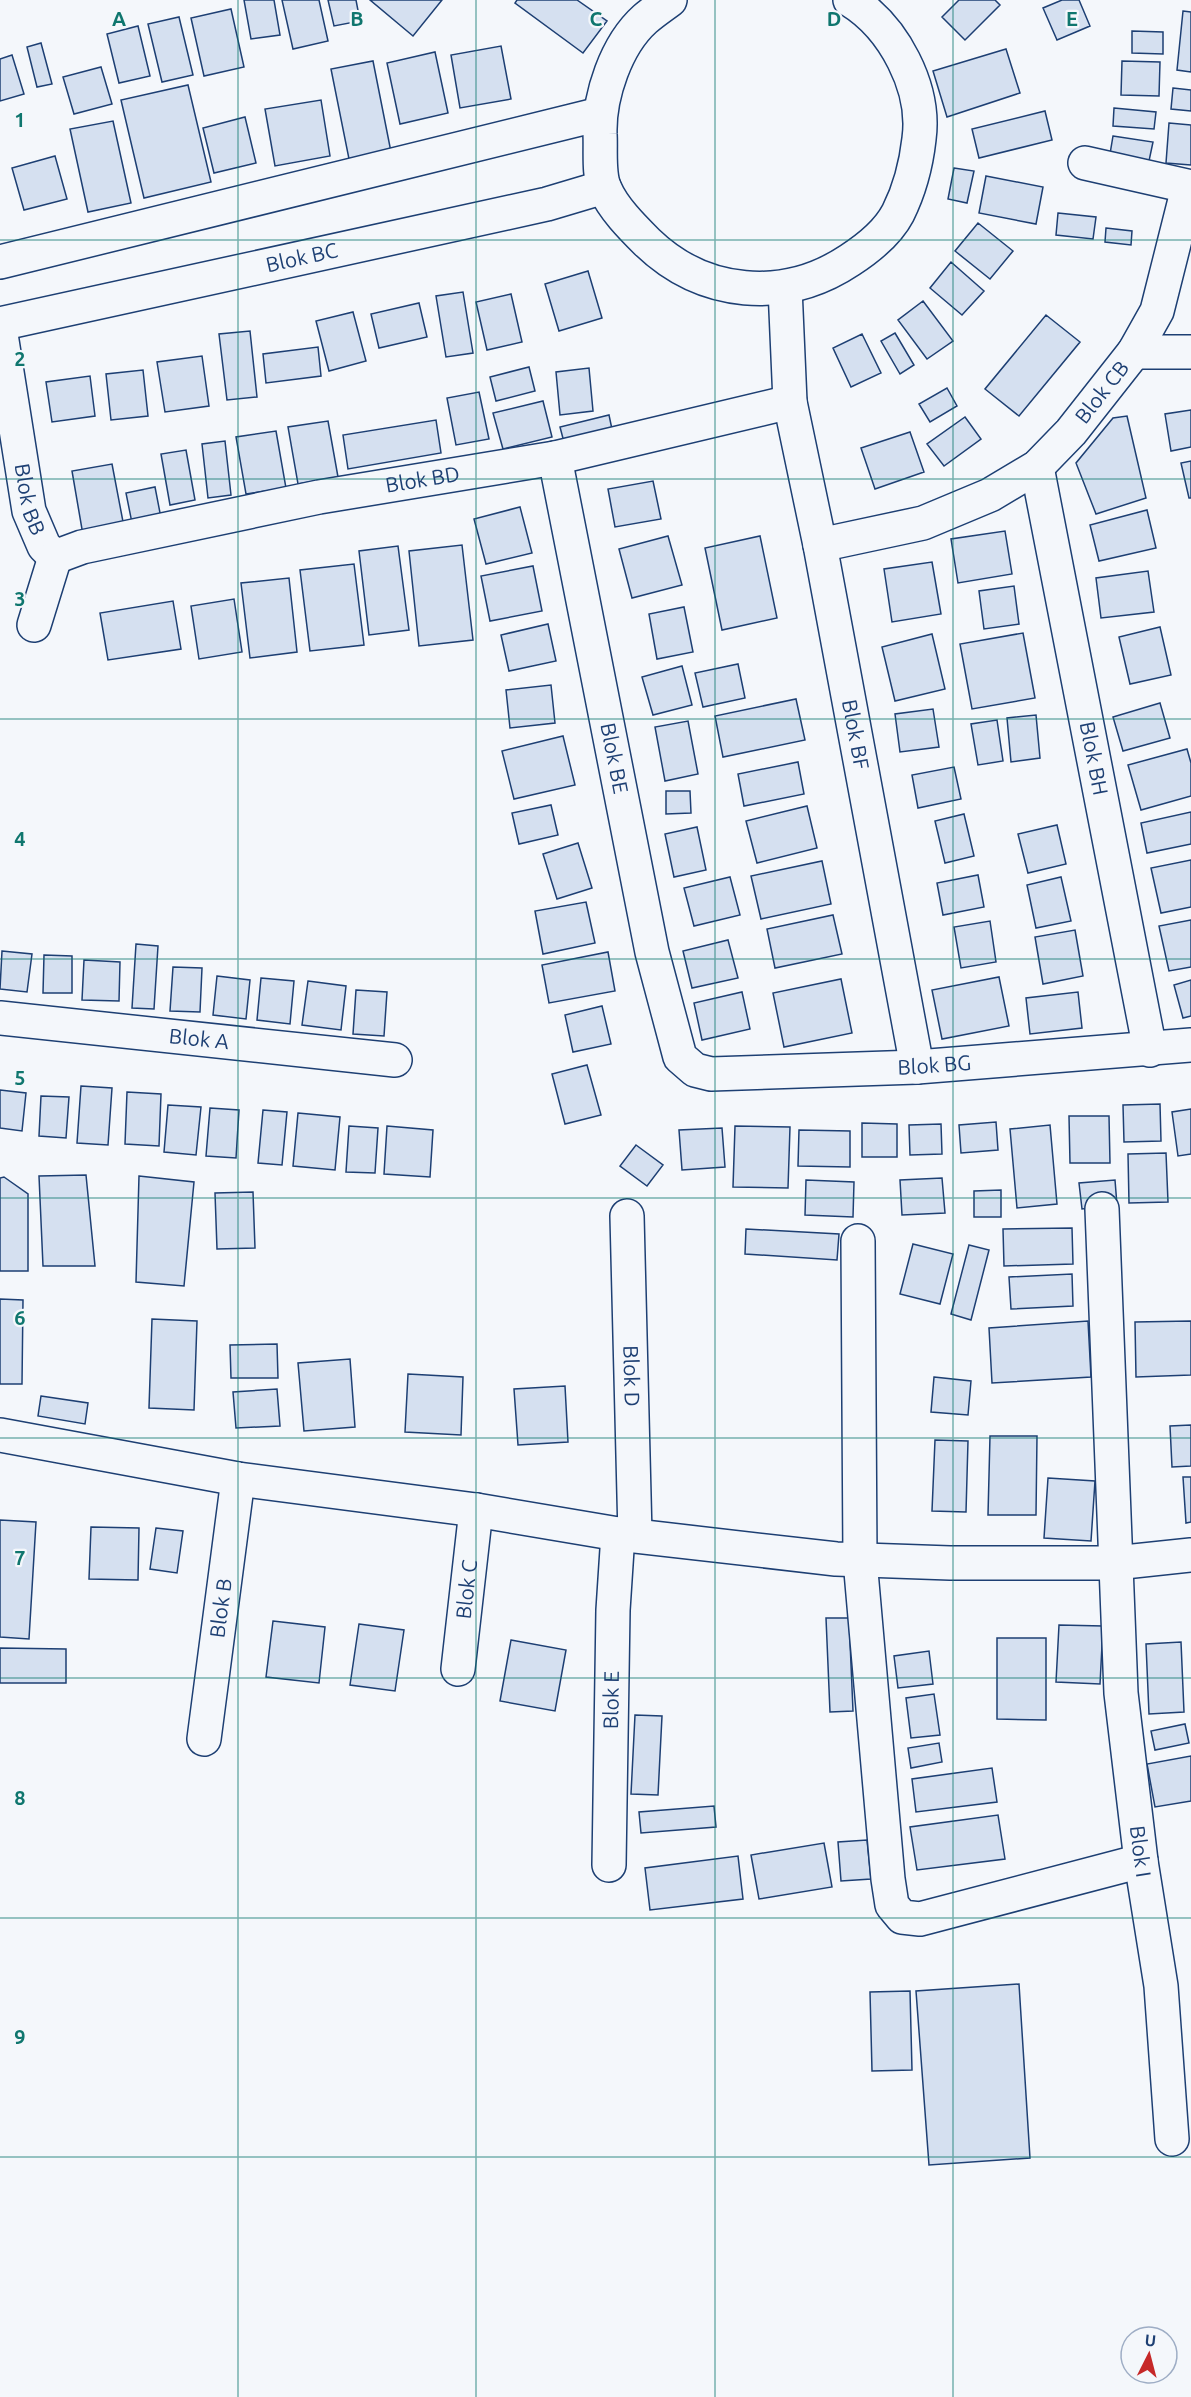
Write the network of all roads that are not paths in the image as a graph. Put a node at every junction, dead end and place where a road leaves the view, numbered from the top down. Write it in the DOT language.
graph roads {
  1 [pos="670,0"];
  2 [pos="850,0"];
  3 [pos="600,114"];
  4 [pos="1085,163"];
  5 [pos="604,188"];
  6 [pos="1189,188"];
  7 [pos="0,262"];
  8 [pos="785,288"];
  9 [pos="0,326"];
  10 [pos="1134,352"];
  11 [pos="1191,352"];
  12 [pos="790,402"];
  13 [pos="555,458"];
  14 [pos="1037,466"];
  15 [pos="820,545"];
  16 [pos="55,557"];
  17 [pos="33,625"];
  18 [pos="0,1018"];
  19 [pos="1191,1045"];
  20 [pos="1150,1050"];
  21 [pos="680,1057"];
  22 [pos="395,1060"];
  23 [pos="917,1067"];
  24 [pos="1102,1209"];
  25 [pos="627,1216"];
  26 [pos="858,1241"];
  27 [pos="0,1435"];
  28 [pos="238,1479"];
  29 [pos="476,1510"];
  30 [pos="626,1535"];
  31 [pos="1191,1555"];
  32 [pos="860,1560"];
  33 [pos="1115,1563"];
  34 [pos="458,1670"];
  35 [pos="204,1739"];
  36 [pos="1141,1861"];
  37 [pos="609,1865"];
  38 [pos="1172,2139"];
  1 -- 3 [label="street"];
  2 -- 8 [label="street"];
  3 -- 5 [label="street"];
  3 -- 7 [label="street"];
  4 -- 6 [label="street, Blok CB"];
  5 -- 8 [label="street"];
  5 -- 9 [label="street, Blok BC"];
  6 -- 10 [label="street, Blok CB"];
  8 -- 12 [label="street, Blok BF"];
  9 -- 16 [label="street, Blok BB"];
  10 -- 11 [label="street"];
  10 -- 14 [label="street, Blok CB"];
  12 -- 13 [label="street, Blok BD"];
  12 -- 15 [label="street, Blok BF"];
  13 -- 16 [label="street, Blok BD"];
  13 -- 21 [label="street, Blok BE"];
  14 -- 15 [label="street, Blok CB"];
  14 -- 20 [label="street, Blok BH"];
  15 -- 23 [label="street, Blok BF"];
  16 -- 17 [label="street"];
  18 -- 22 [label="street, Blok A"];
  19 -- 20 [label="street, Blok BG"];
  20 -- 23 [label="street, Blok BG"];
  21 -- 23 [label="street, Blok BG"];
  24 -- 33 [label="street, Blok I"];
  25 -- 30 [label="street, Blok D"];
  26 -- 32 [label="street"];
  27 -- 28 [label="street"];
  28 -- 29 [label="street"];
  28 -- 35 [label="street, Blok B"];
  29 -- 30 [label="street"];
  29 -- 34 [label="street, Blok C"];
  30 -- 32 [label="street"];
  30 -- 37 [label="street, Blok E"];
  31 -- 33 [label="street"];
  32 -- 33 [label="street"];
  32 -- 36 [label="street"];
  33 -- 36 [label="street, Blok I"];
  36 -- 38 [label="street, Blok I"];
}
